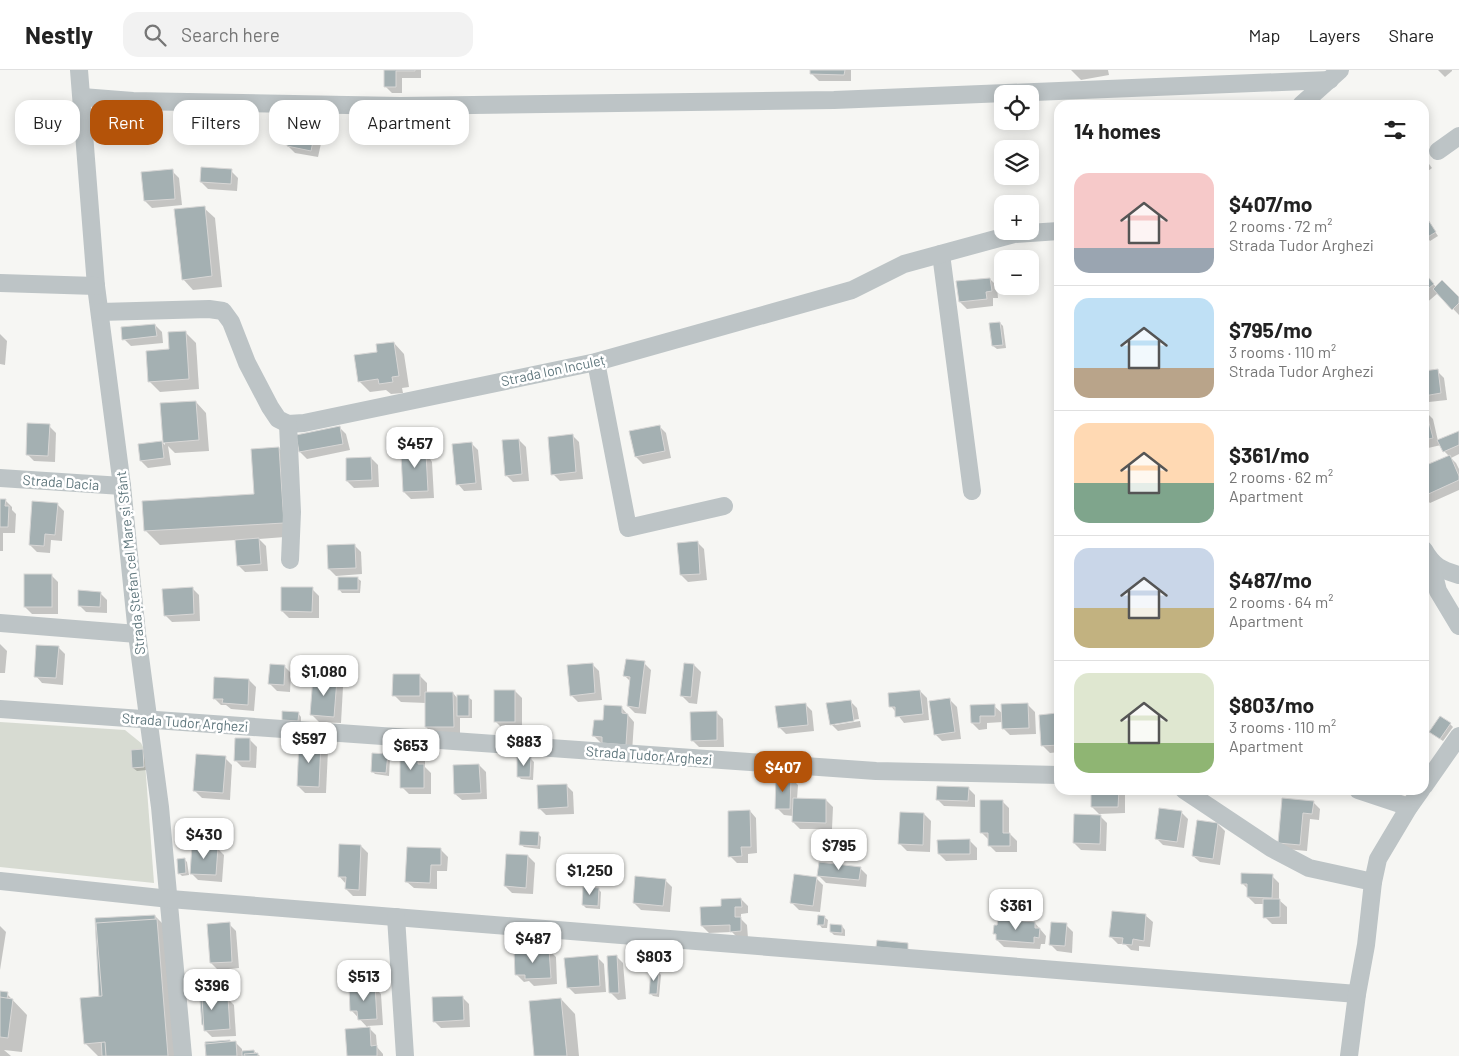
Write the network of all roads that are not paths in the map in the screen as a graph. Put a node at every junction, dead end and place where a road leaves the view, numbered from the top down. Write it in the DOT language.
graph roads {
  1 [pos="79,70"];
  2 [pos="1335,75"];
  3 [pos="82,97"];
  4 [pos="1307,100"];
  5 [pos="1459,136"];
  6 [pos="1438,151"];
  7 [pos="1054,232"];
  8 [pos="942,254"];
  9 [pos="0,283"];
  10 [pos="96,286"];
  11 [pos="100,312"];
  12 [pos="596,362"];
  13 [pos="288,424"];
  14 [pos="0,478"];
  15 [pos="122,486"];
  16 [pos="972,491"];
  17 [pos="724,506"];
  18 [pos="1429,558"];
  19 [pos="290,560"];
  20 [pos="1429,560"];
  21 [pos="1459,575"];
  22 [pos="0,624"];
  23 [pos="1459,626"];
  24 [pos="137,634"];
  25 [pos="0,709"];
  26 [pos="148,720"];
  27 [pos="1459,736"];
  28 [pos="1054,775"];
  29 [pos="1429,779"];
  30 [pos="1192,795"];
  31 [pos="1374,795"];
  32 [pos="1417,795"];
  33 [pos="1409,806"];
  34 [pos="0,881"];
  35 [pos="1373,882"];
  36 [pos="170,899"];
  37 [pos="396,917"];
  38 [pos="1357,994"];
  39 [pos="183,1056"];
  40 [pos="405,1056"];
  41 [pos="1349,1056"];
  1 -- 3 [label="street, Strada Ștefan cel Mare și Sfânt"];
  2 -- 3 [label="street"];
  2 -- 4 [label="street"];
  3 -- 10 [label="street, Strada Ștefan cel Mare și Sfânt"];
  5 -- 6 [label="street"];
  7 -- 8 [label="street, Strada Ion Inculeț"];
  8 -- 12 [label="street, Strada Ion Inculeț"];
  8 -- 16 [label="street"];
  9 -- 10 [label="street"];
  10 -- 11 [label="street, Strada Ștefan cel Mare și Sfânt"];
  11 -- 13 [label="street"];
  11 -- 15 [label="street, Strada Ștefan cel Mare și Sfânt"];
  12 -- 13 [label="street, Strada Ion Inculeț"];
  12 -- 17 [label="street"];
  13 -- 19 [label="street"];
  14 -- 15 [label="street, Strada Dacia"];
  15 -- 24 [label="street, Strada Ștefan cel Mare și Sfânt"];
  18 -- 21 [label="street"];
  20 -- 23 [label="street"];
  22 -- 24 [label="street"];
  24 -- 26 [label="street, Strada Ștefan cel Mare și Sfânt"];
  25 -- 26 [label="street, Strada Tudor Arghezi"];
  26 -- 28 [label="street, Strada Tudor Arghezi"];
  26 -- 36 [label="street, Strada Ștefan cel Mare și Sfânt"];
  27 -- 29 [label="street"];
  30 -- 35 [label="street"];
  31 -- 33 [label="street"];
  32 -- 33 [label="street"];
  33 -- 35 [label="street"];
  34 -- 36 [label="street"];
  35 -- 38 [label="street"];
  36 -- 37 [label="street"];
  36 -- 39 [label="street, Strada Ștefan cel Mare și Sfânt"];
  37 -- 38 [label="street"];
  37 -- 40 [label="street"];
  38 -- 41 [label="street"];
}
